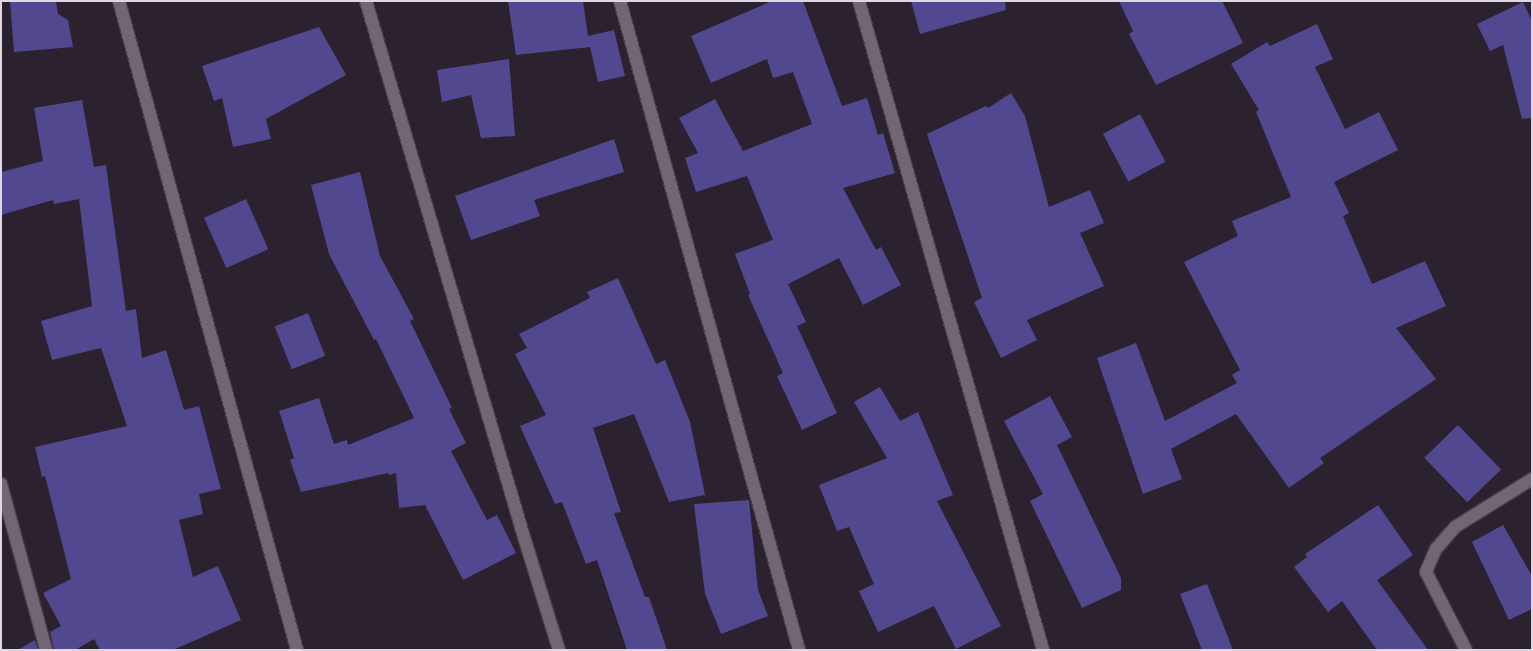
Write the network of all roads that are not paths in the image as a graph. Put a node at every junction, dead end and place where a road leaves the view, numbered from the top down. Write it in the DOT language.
graph roads {
  1 [pos="119,1"];
  2 [pos="366,1"];
  3 [pos="620,1"];
  4 [pos="859,1"];
  5 [pos="1532,479"];
  6 [pos="1,484"];
  7 [pos="46,650"];
  8 [pos="297,650"];
  9 [pos="559,650"];
  10 [pos="799,650"];
  11 [pos="1043,650"];
  12 [pos="1466,650"];
  1 -- 8 [label="street"];
  2 -- 9 [label="street"];
  3 -- 10 [label="street"];
  4 -- 11 [label="street"];
  5 -- 12 [label="street"];
  6 -- 7 [label="street"];
}
